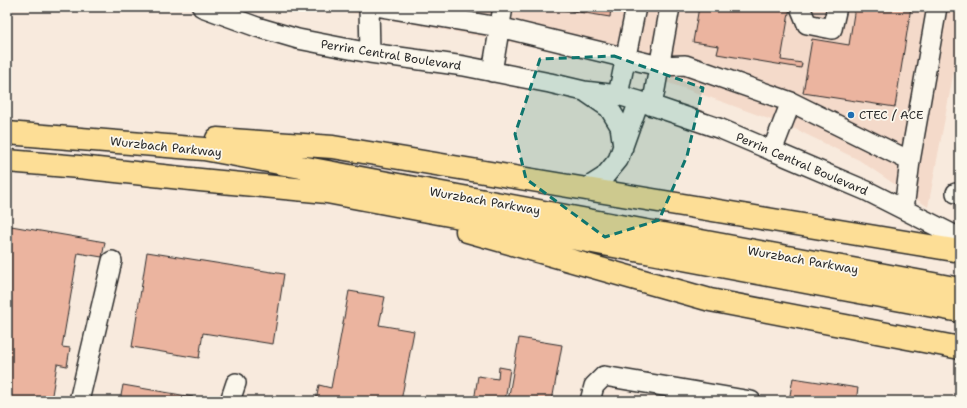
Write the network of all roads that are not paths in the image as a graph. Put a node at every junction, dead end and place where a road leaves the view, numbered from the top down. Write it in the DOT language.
graph roads {
  1 [pos="202,7"];
  2 [pos="369,7"];
  3 [pos="380,7"];
  4 [pos="503,7"];
  5 [pos="636,7"];
  6 [pos="670,7"];
  7 [pos="800,7"];
  8 [pos="837,7"];
  9 [pos="937,7"];
  10 [pos="499,27"];
  11 [pos="370,53"];
  12 [pos="626,58"];
  13 [pos="659,66"];
  14 [pos="492,72"];
  15 [pos="584,91"];
  16 [pos="618,95"];
  17 [pos="791,102"];
  18 [pos="645,103"];
  19 [pos="7,133"];
  20 [pos="42,135"];
  21 [pos="623,147"];
  22 [pos="772,151"];
  23 [pos="7,161"];
  24 [pos="910,161"];
  25 [pos="585,189"];
  26 [pos="327,192"];
  27 [pos="904,210"];
  28 [pos="960,238"];
  29 [pos="960,252"];
  30 [pos="112,261"];
  31 [pos="960,289"];
  32 [pos="960,311"];
  33 [pos="960,348"];
  34 [pos="236,383"];
  35 [pos="79,401"];
  36 [pos="230,401"];
  37 [pos="590,401"];
  38 [pos="751,401"];
  1 -- 11 [label="street, Perrin Central Boulevard"];
  2 -- 11 [label="street"];
  3 -- 10 [label="street"];
  4 -- 10 [label="street"];
  5 -- 12 [label="street"];
  6 -- 13 [label="street"];
  7 -- 8 [label="street"];
  9 -- 24 [label="street"];
  10 -- 12 [label="street"];
  10 -- 14 [label="street"];
  11 -- 14 [label="street, Perrin Central Boulevard"];
  12 -- 13 [label="street"];
  12 -- 16 [label="street"];
  13 -- 17 [label="street"];
  13 -- 18 [label="street"];
  14 -- 15 [label="street, Perrin Central Boulevard"];
  15 -- 16 [label="street, Perrin Central Boulevard"];
  15 -- 21 [label="street, Perrin Central Boulevard"];
  16 -- 18 [label="street, Perrin Central Boulevard"];
  17 -- 22 [label="street"];
  17 -- 24 [label="street"];
  18 -- 21 [label="street"];
  18 -- 22 [label="street, Perrin Central Boulevard"];
  19 -- 20 [label="highway, Wurzbach Parkway"];
  20 -- 25 [label="highway"];
  20 -- 31 [label="highway, Wurzbach Parkway"];
  21 -- 25 [label="street"];
  22 -- 27 [label="street, Perrin Central Boulevard"];
  23 -- 26 [label="highway, Wurzbach Parkway"];
  24 -- 27 [label="street"];
  25 -- 29 [label="highway"];
  26 -- 32 [label="highway, Wurzbach Parkway"];
  26 -- 33 [label="highway"];
  27 -- 28 [label="street, Perrin Central Boulevard"];
  30 -- 35 [label="street"];
  34 -- 36 [label="street"];
  37 -- 38 [label="street"];
}
